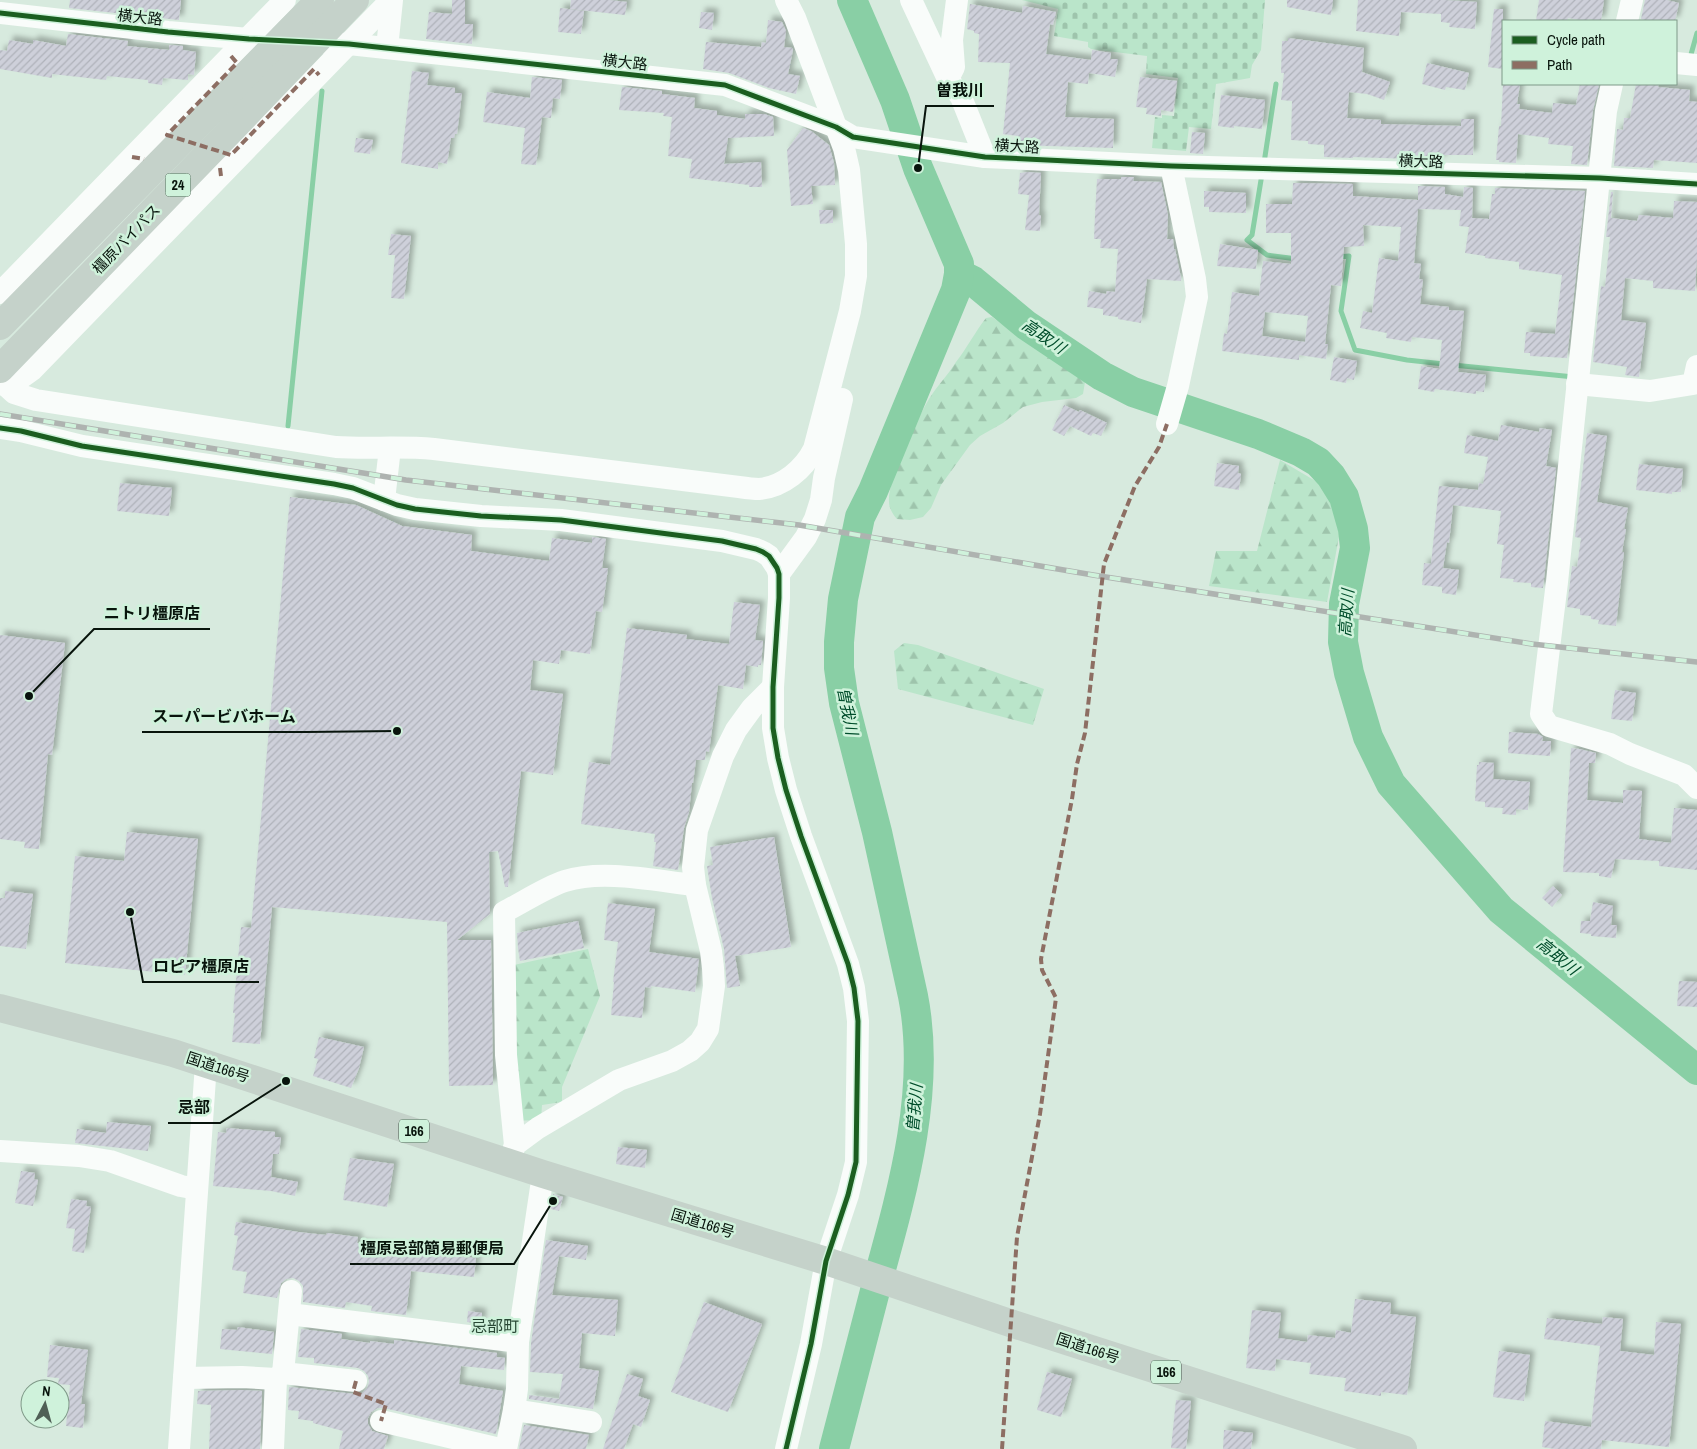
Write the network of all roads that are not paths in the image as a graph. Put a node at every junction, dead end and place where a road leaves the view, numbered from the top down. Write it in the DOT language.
graph roads {
  1 [pos="285,0"];
  2 [pos="320,0"];
  3 [pos="355,0"];
  4 [pos="392,0"];
  5 [pos="786,0"];
  6 [pos="912,0"];
  7 [pos="957,0"];
  8 [pos="1632,0"];
  9 [pos="0,13"];
  10 [pos="1627,20"];
  11 [pos="248,39"];
  12 [pos="282,40"];
  13 [pos="315,42"];
  14 [pos="349,44"];
  15 [pos="387,48"];
  16 [pos="1677,63"];
  17 [pos="1697,65"];
  18 [pos="948,79"];
  19 [pos="1612,85"];
  20 [pos="845,132"];
  21 [pos="979,156"];
  22 [pos="1171,166"];
  23 [pos="1600,178"];
  24 [pos="1697,184"];
  25 [pos="0,292"];
  26 [pos="850,311"];
  27 [pos="0,326"];
  28 [pos="1697,366"];
  29 [pos="1,378"];
  30 [pos="1577,384"];
  31 [pos="1167,424"];
  32 [pos="11,430"];
  33 [pos="390,448"];
  34 [pos="384,500"];
  35 [pos="779,574"];
  36 [pos="773,687"];
  37 [pos="1697,788"];
  38 [pos="695,885"];
  39 [pos="0,1008"];
  40 [pos="206,1064"];
  41 [pos="0,1151"];
  42 [pos="512,1154"];
  43 [pos="543,1174"];
  44 [pos="197,1189"];
  45 [pos="826,1261"];
  46 [pos="291,1291"];
  47 [pos="289,1314"];
  48 [pos="518,1342"];
  49 [pos="279,1376"];
  50 [pos="184,1378"];
  51 [pos="356,1381"];
  52 [pos="514,1410"];
  53 [pos="381,1421"];
  54 [pos="591,1422"];
  55 [pos="425,1440"];
  56 [pos="179,1449"];
  57 [pos="273,1449"];
  58 [pos="500,1449"];
  59 [pos="506,1449"];
  60 [pos="786,1449"];
  61 [pos="1403,1449"];
  1 -- 11 [label="street"];
  2 -- 12 [label="highway, 橿原バイパス / 24"];
  3 -- 13 [label="highway, 橿原バイパス / 24"];
  4 -- 14 [label="street"];
  4 -- 15 [label="street"];
  5 -- 20 [label="street"];
  6 -- 18 [label="street"];
  7 -- 18 [label="street"];
  8 -- 10 [label="street"];
  9 -- 11 [label="street, 横大路"];
  11 -- 12 [label="street, 横大路"];
  11 -- 25 [label="street"];
  12 -- 13 [label="street, 横大路"];
  12 -- 27 [label="highway, 橿原バイパス / 24"];
  13 -- 14 [label="street, 横大路"];
  13 -- 29 [label="highway, 橿原バイパス / 24"];
  14 -- 15 [label="street, 横大路"];
  14 -- 29 [label="street"];
  15 -- 20 [label="street, 横大路"];
  16 -- 17 [label="street"];
  18 -- 21 [label="street"];
  19 -- 23 [label="street"];
  20 -- 21 [label="street, 横大路"];
  20 -- 26 [label="street"];
  21 -- 22 [label="street, 横大路"];
  22 -- 23 [label="street, 横大路"];
  22 -- 31 [label="street"];
  23 -- 24 [label="street, 横大路"];
  23 -- 30 [label="street"];
  26 -- 33 [label="street"];
  26 -- 35 [label="street"];
  28 -- 30 [label="street"];
  29 -- 33 [label="street"];
  30 -- 37 [label="street"];
  32 -- 34 [label="street"];
  33 -- 34 [label="street"];
  34 -- 35 [label="street"];
  35 -- 36 [label="street"];
  36 -- 38 [label="street"];
  36 -- 45 [label="street"];
  38 -- 42 [label="street"];
  38 -- 42 [label="street"];
  39 -- 40 [label="highway, 国道166号 / 166"];
  40 -- 42 [label="highway, 国道166号 / 166"];
  40 -- 44 [label="street"];
  41 -- 44 [label="street"];
  42 -- 43 [label="highway, 国道166号 / 166"];
  43 -- 45 [label="highway, 国道166号 / 166"];
  43 -- 48 [label="street"];
  44 -- 50 [label="street"];
  45 -- 60 [label="street"];
  45 -- 61 [label="highway, 国道166号 / 166"];
  46 -- 47 [label="street"];
  47 -- 48 [label="street"];
  47 -- 49 [label="street"];
  48 -- 52 [label="street"];
  49 -- 50 [label="street"];
  49 -- 51 [label="street"];
  49 -- 57 [label="street"];
  50 -- 56 [label="street"];
  52 -- 54 [label="street"];
  52 -- 59 [label="street"];
  53 -- 55 [label="street"];
  55 -- 58 [label="street"];
}
